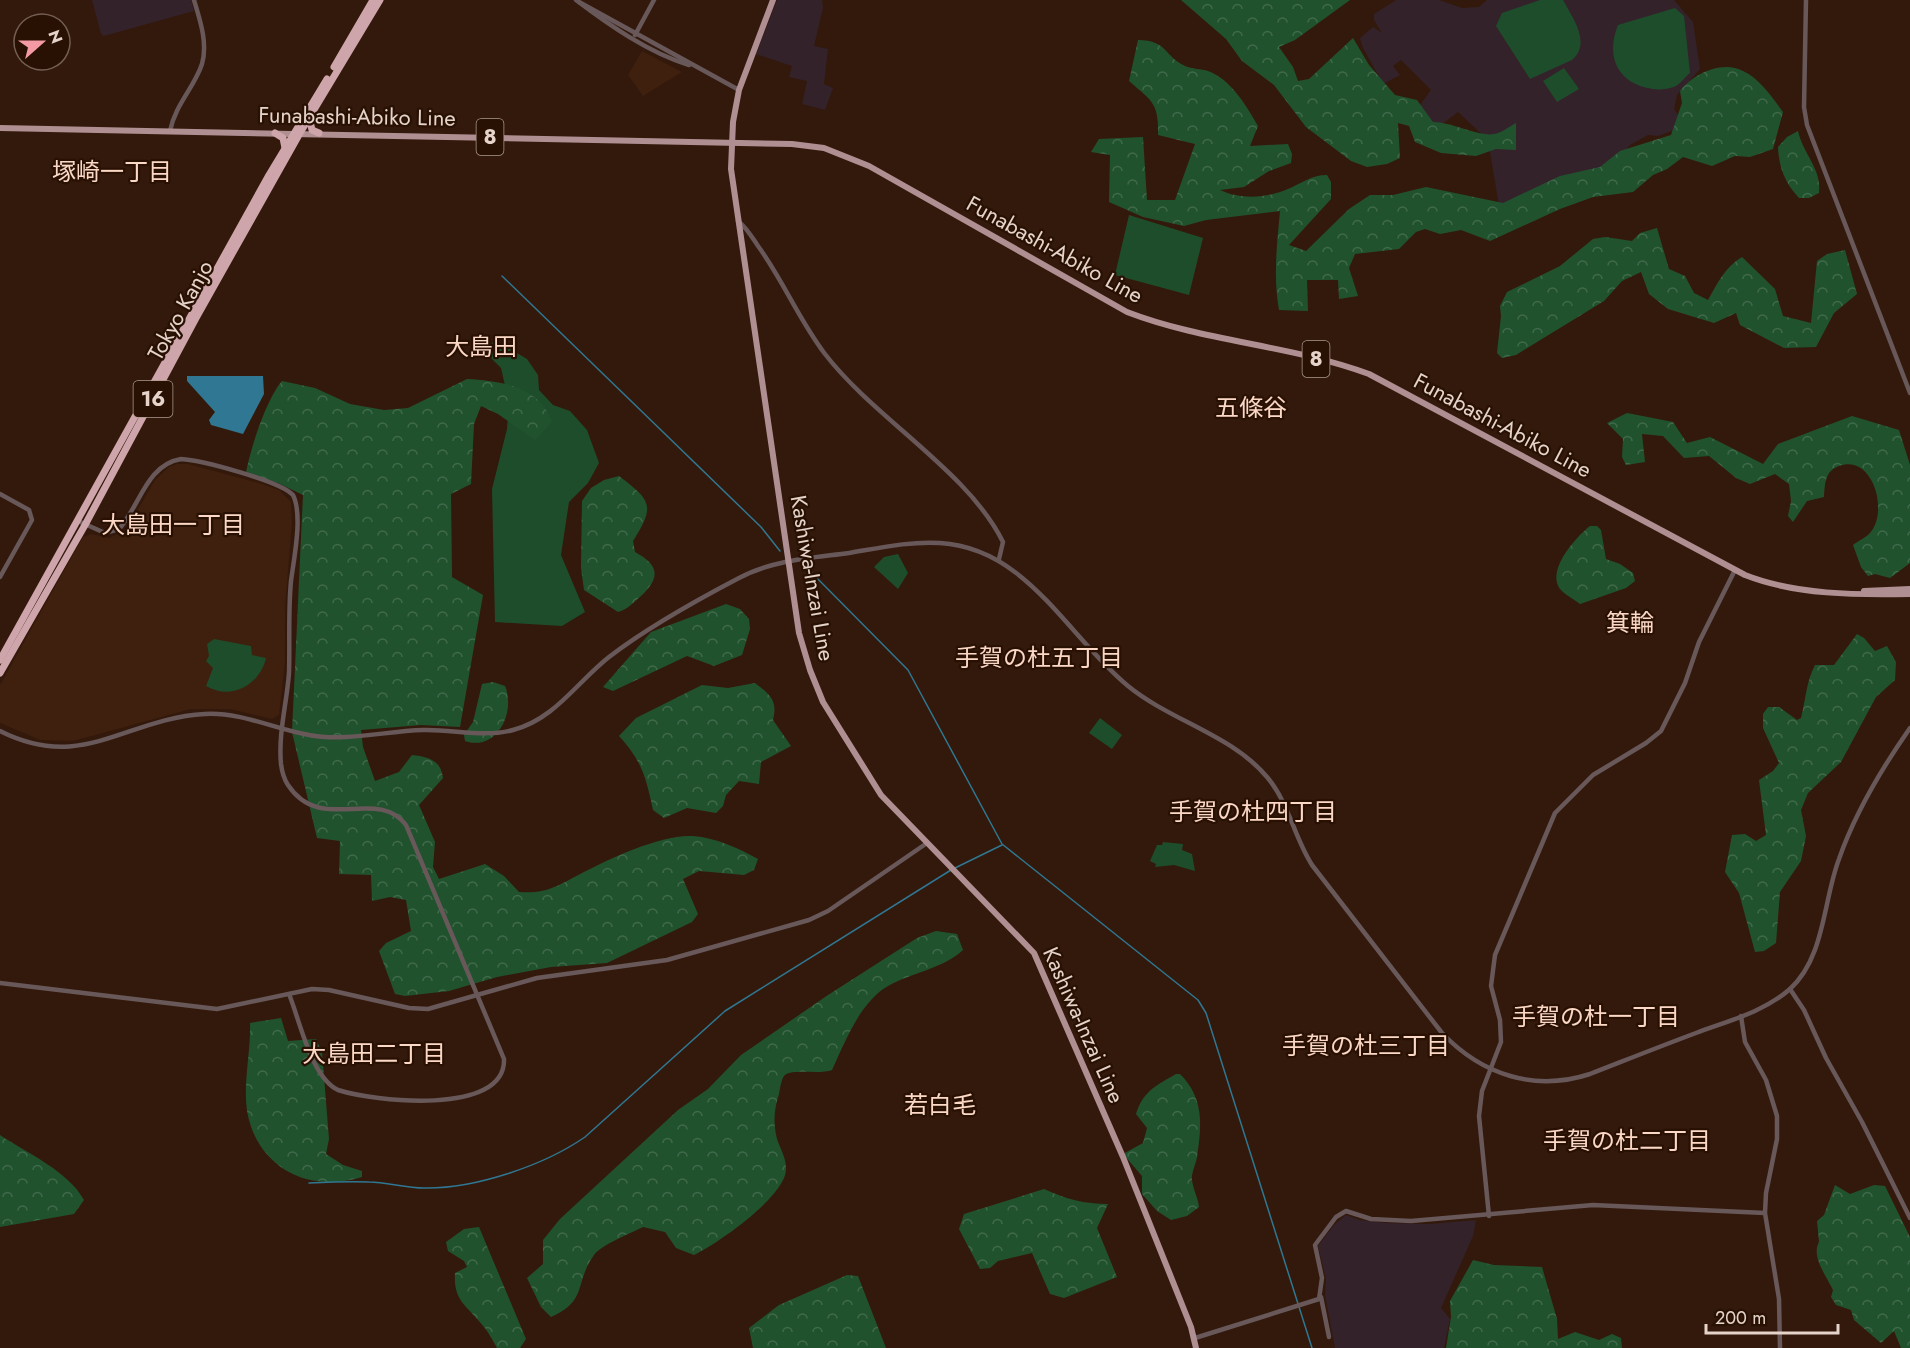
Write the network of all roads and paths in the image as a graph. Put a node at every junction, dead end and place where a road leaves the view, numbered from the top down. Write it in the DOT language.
graph roads {
  1 [pos="195,0"];
  2 [pos="373,0"];
  3 [pos="380,0"];
  4 [pos="654,0"];
  5 [pos="773,0"];
  6 [pos="1806,0"];
  7 [pos="577,1"];
  8 [pos="635,35"];
  9 [pos="739,90"];
  10 [pos="309,117"];
  11 [pos="0,128"];
  12 [pos="170,130"];
  13 [pos="275,132"];
  14 [pos="297,133"];
  15 [pos="319,133"];
  16 [pos="731,143"];
  17 [pos="285,148"];
  18 [pos="737,220"];
  19 [pos="1910,393"];
  20 [pos="0,494"];
  21 [pos="82,523"];
  22 [pos="999,560"];
  23 [pos="789,561"];
  24 [pos="1735,570"];
  25 [pos="0,577"];
  26 [pos="1910,589"];
  27 [pos="1849,592"];
  28 [pos="1910,594"];
  29 [pos="0,660"];
  30 [pos="0,673"];
  31 [pos="283,728"];
  32 [pos="1910,728"];
  33 [pos="0,730"];
  34 [pos="927,843"];
  35 [pos="0,983"];
  36 [pos="1790,989"];
  37 [pos="289,994"];
  38 [pos="477,994"];
  39 [pos="1742,1016"];
  40 [pos="1490,1070"];
  41 [pos="1765,1212"];
  42 [pos="1489,1215"];
  43 [pos="1910,1218"];
  44 [pos="1321,1297"];
  45 [pos="1329,1337"];
  46 [pos="1195,1338"];
  47 [pos="1196,1348"];
  48 [pos="1780,1348"];
  1 -- 12 [label="street"];
  2 -- 14 [label="highway, Tokyo Kanjo / 16"];
  3 -- 10 [label="highway, Tokyo Kanjo / 16"];
  4 -- 8 [label="street"];
  5 -- 9 [label="main road, Kashiwa-Inzai Line"];
  6 -- 19 [label="street"];
  7 -- 8 [label="street"];
  8 -- 9 [label="street"];
  9 -- 16 [label="main road, Kashiwa-Inzai Line"];
  10 -- 14 [label="highway, Tokyo Kanjo / 16"];
  10 -- 15 [label="highway"];
  11 -- 12 [label="main road, 8"];
  12 -- 13 [label="main road, Funabashi-Abiko Line / 8"];
  13 -- 14 [label="main road, Funabashi-Abiko Line / 8"];
  13 -- 17 [label="highway"];
  14 -- 15 [label="main road, Funabashi-Abiko Line / 8"];
  14 -- 17 [label="highway, Tokyo Kanjo / 16"];
  14 -- 21 [label="highway, Tokyo Kanjo / 16"];
  15 -- 16 [label="main road, Funabashi-Abiko Line / 8"];
  16 -- 18 [label="main road, Kashiwa-Inzai Line"];
  16 -- 24 [label="main road, Funabashi-Abiko Line / 8"];
  17 -- 21 [label="highway, Tokyo Kanjo / 16"];
  18 -- 22 [label="street"];
  18 -- 23 [label="main road, Kashiwa-Inzai Line"];
  20 -- 25 [label="street"];
  21 -- 29 [label="highway, Tokyo Kanjo / 16"];
  21 -- 30 [label="highway, Tokyo Kanjo / 16"];
  21 -- 31 [label="street"];
  22 -- 23 [label="street"];
  22 -- 40 [label="street"];
  23 -- 31 [label="street"];
  23 -- 34 [label="main road, Kashiwa-Inzai Line"];
  24 -- 27 [label="main road, Funabashi-Abiko Line / 8"];
  24 -- 40 [label="street"];
  26 -- 27 [label="main road, Funabashi-Abiko Line / 8"];
  27 -- 28 [label="main road, Funabashi-Abiko Line / 8"];
  31 -- 33 [label="street"];
  31 -- 38 [label="street"];
  32 -- 36 [label="street"];
  34 -- 38 [label="street"];
  34 -- 46 [label="main road, Kashiwa-Inzai Line"];
  35 -- 37 [label="street"];
  36 -- 39 [label="street"];
  36 -- 43 [label="street"];
  37 -- 38 [label="street"];
  37 -- 38 [label="street"];
  39 -- 40 [label="street"];
  39 -- 41 [label="street"];
  40 -- 42 [label="street"];
  41 -- 42 [label="street"];
  41 -- 48 [label="street"];
  42 -- 44 [label="street"];
  44 -- 45 [label="street"];
  44 -- 46 [label="street"];
  46 -- 47 [label="main road, Kashiwa-Inzai Line"];
}
